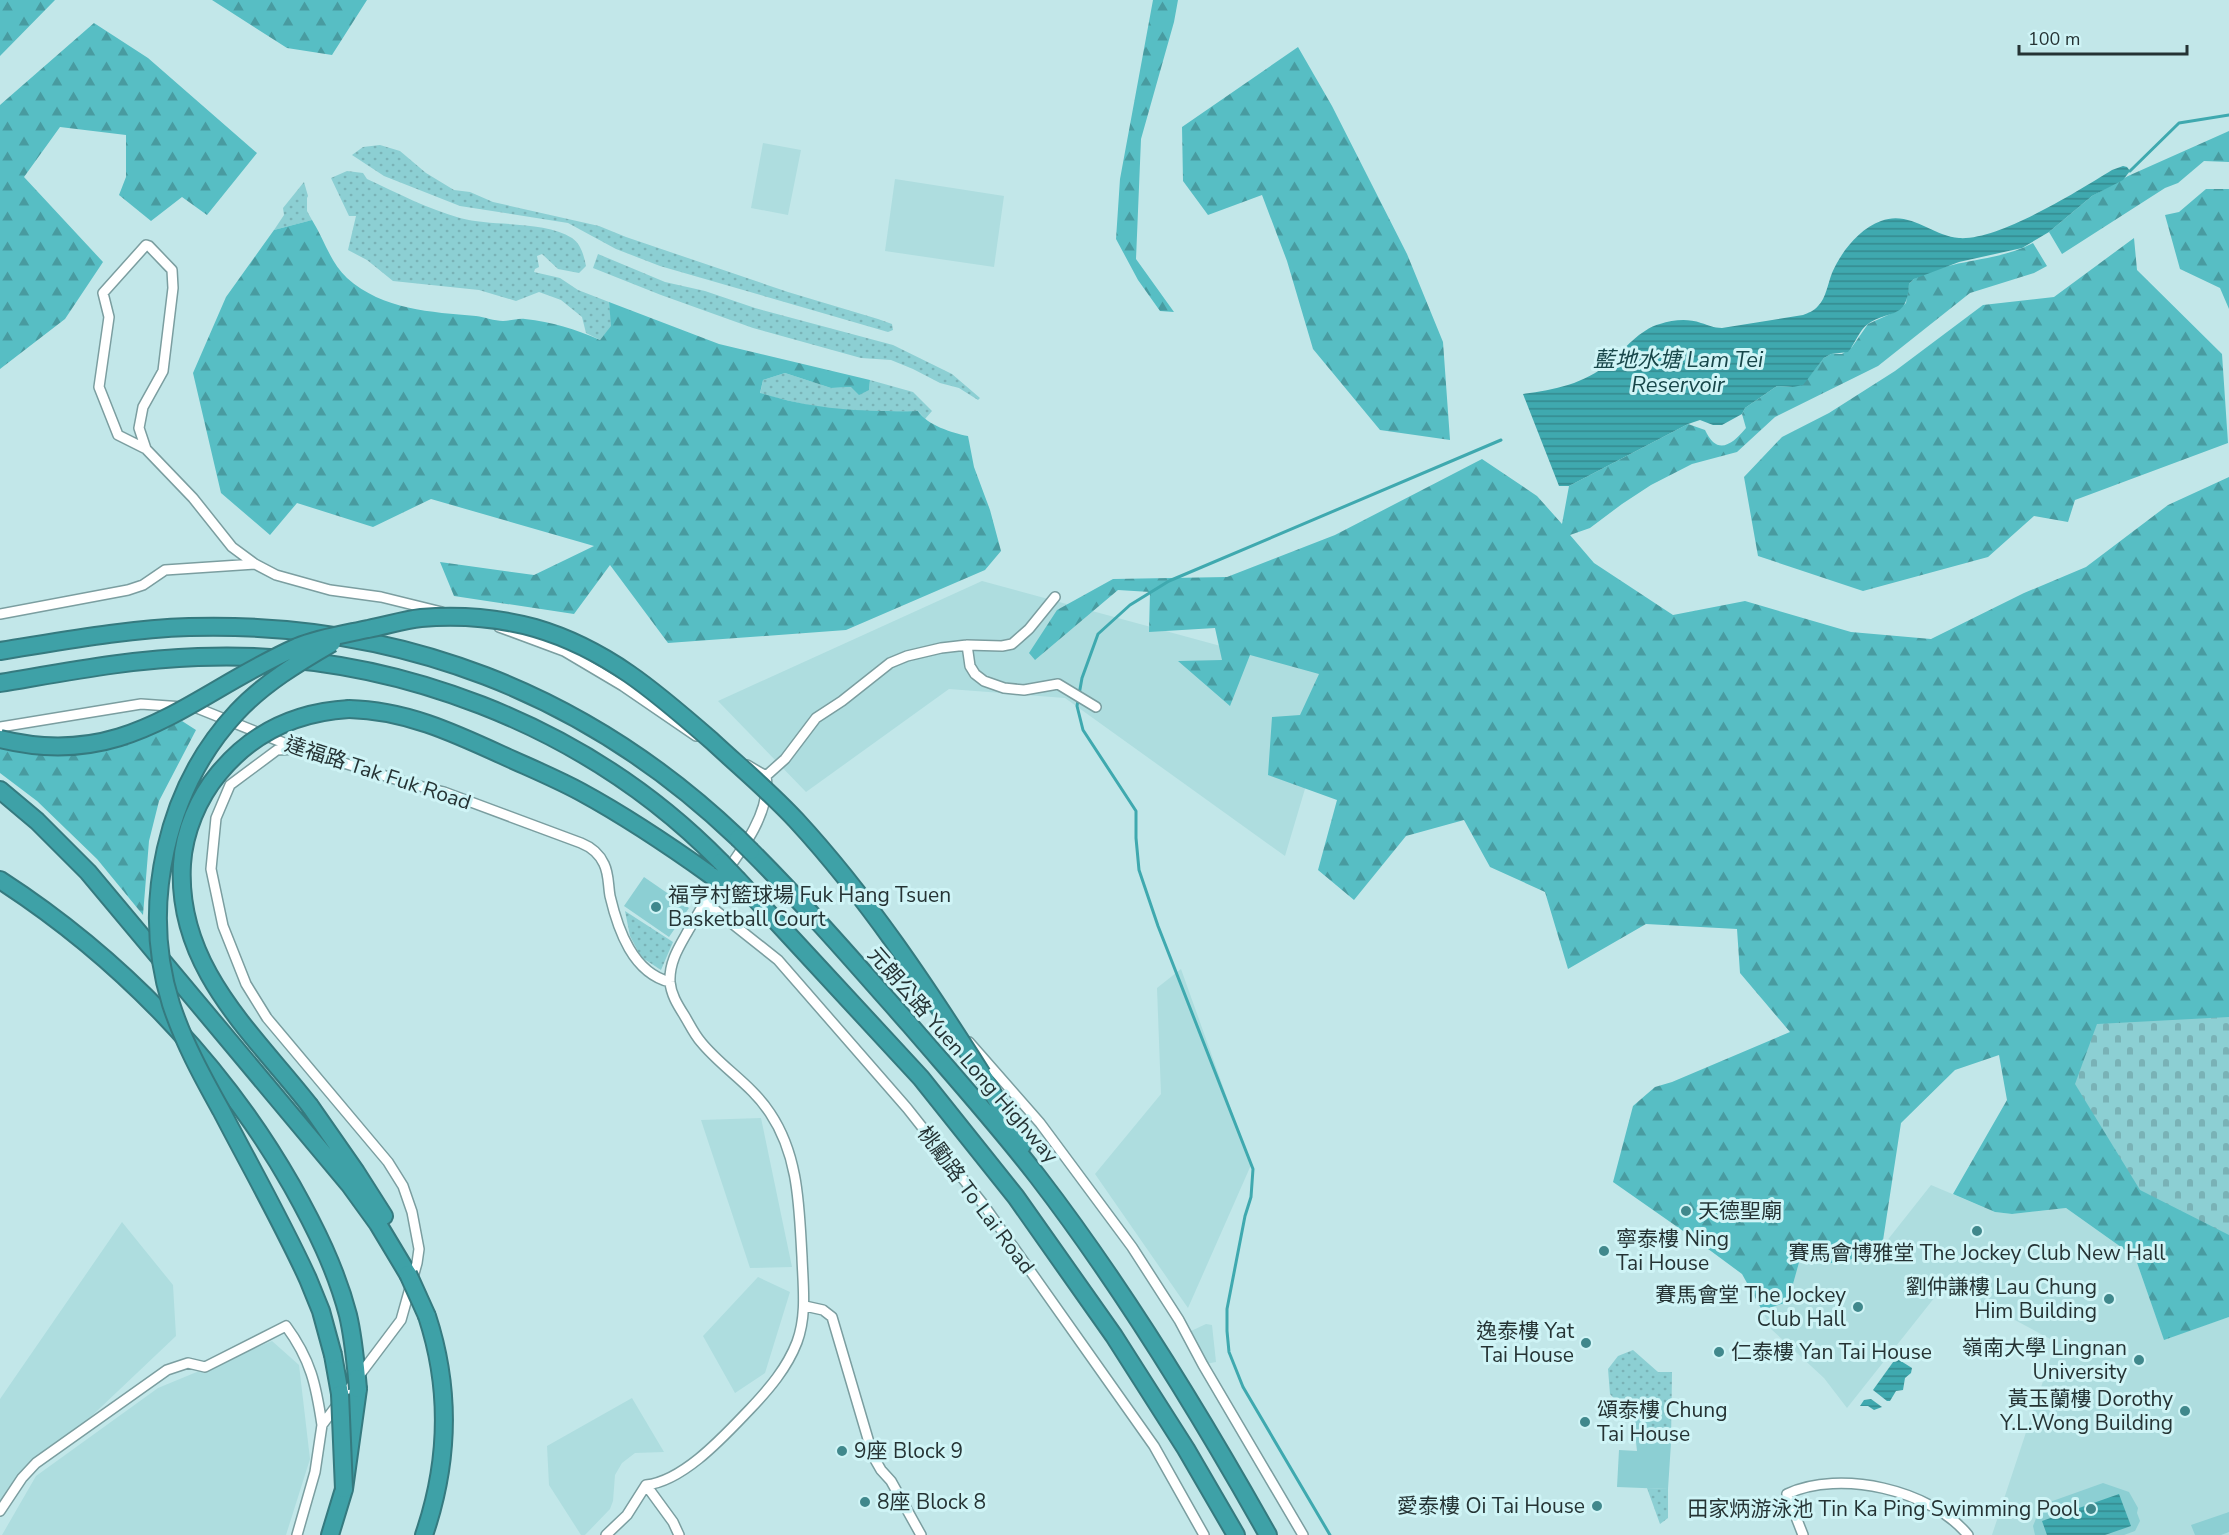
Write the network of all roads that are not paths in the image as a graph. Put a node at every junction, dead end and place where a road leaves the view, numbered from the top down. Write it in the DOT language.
graph roads {
  1 [pos="146,449"];
  2 [pos="255,564"];
  3 [pos="1055,597"];
  4 [pos="0,614"];
  5 [pos="348,634"];
  6 [pos="967,645"];
  7 [pos="0,651"];
  8 [pos="0,683"];
  9 [pos="1096,707"];
  10 [pos="0,727"];
  11 [pos="0,739"];
  12 [pos="299,749"];
  13 [pos="766,776"];
  14 [pos="0,790"];
  15 [pos="717,869"];
  16 [pos="0,880"];
  17 [pos="705,902"];
  18 [pos="670,982"];
  19 [pos="950,1023"];
  20 [pos="1038,1176"];
  21 [pos="408,1274"];
  22 [pos="805,1306"];
  23 [pos="322,1425"];
  24 [pos="646,1485"];
  25 [pos="344,1489"];
  26 [pos="0,1511"];
  27 [pos="297,1535"];
  28 [pos="330,1535"];
  29 [pos="424,1535"];
  30 [pos="606,1535"];
  31 [pos="679,1535"];
  32 [pos="921,1535"];
  33 [pos="1204,1535"];
  34 [pos="1236,1535"];
  35 [pos="1268,1535"];
  36 [pos="1304,1535"];
  37 [pos="1803,1535"];
  38 [pos="1968,1535"];
  1 -- 1 [label="street"];
  1 -- 2 [label="street"];
  2 -- 4 [label="street"];
  2 -- 13 [label="street"];
  3 -- 6 [label="street"];
  5 -- 11 [label="highway, bridge"];
  5 -- 20 [label="highway, bridge"];
  5 -- 25 [label="highway, bridge"];
  6 -- 9 [label="street"];
  6 -- 13 [label="street"];
  7 -- 20 [label="highway, 元朗公路 Yuen Long Highway, bridge"];
  8 -- 15 [label="highway"];
  10 -- 12 [label="street, 達福路 Tak Fuk Road"];
  12 -- 18 [label="street, 達福路 Tak Fuk Road"];
  12 -- 23 [label="street"];
  13 -- 17 [label="street"];
  14 -- 21 [label="highway, bridge"];
  15 -- 21 [label="highway, bridge"];
  15 -- 34 [label="highway, bridge"];
  16 -- 25 [label="highway, bridge"];
  17 -- 18 [label="street"];
  17 -- 33 [label="street, 桃勵路 To Lai Road"];
  18 -- 22 [label="street"];
  19 -- 36 [label="street"];
  20 -- 35 [label="highway, 元朗公路 Yuen Long Highway"];
  21 -- 29 [label="highway, bridge"];
  22 -- 24 [label="street"];
  22 -- 32 [label="street"];
  23 -- 26 [label="street"];
  23 -- 27 [label="street"];
  24 -- 30 [label="street"];
  24 -- 31 [label="street"];
  25 -- 28 [label="highway"];
  37 -- 38 [label="street"];
}
